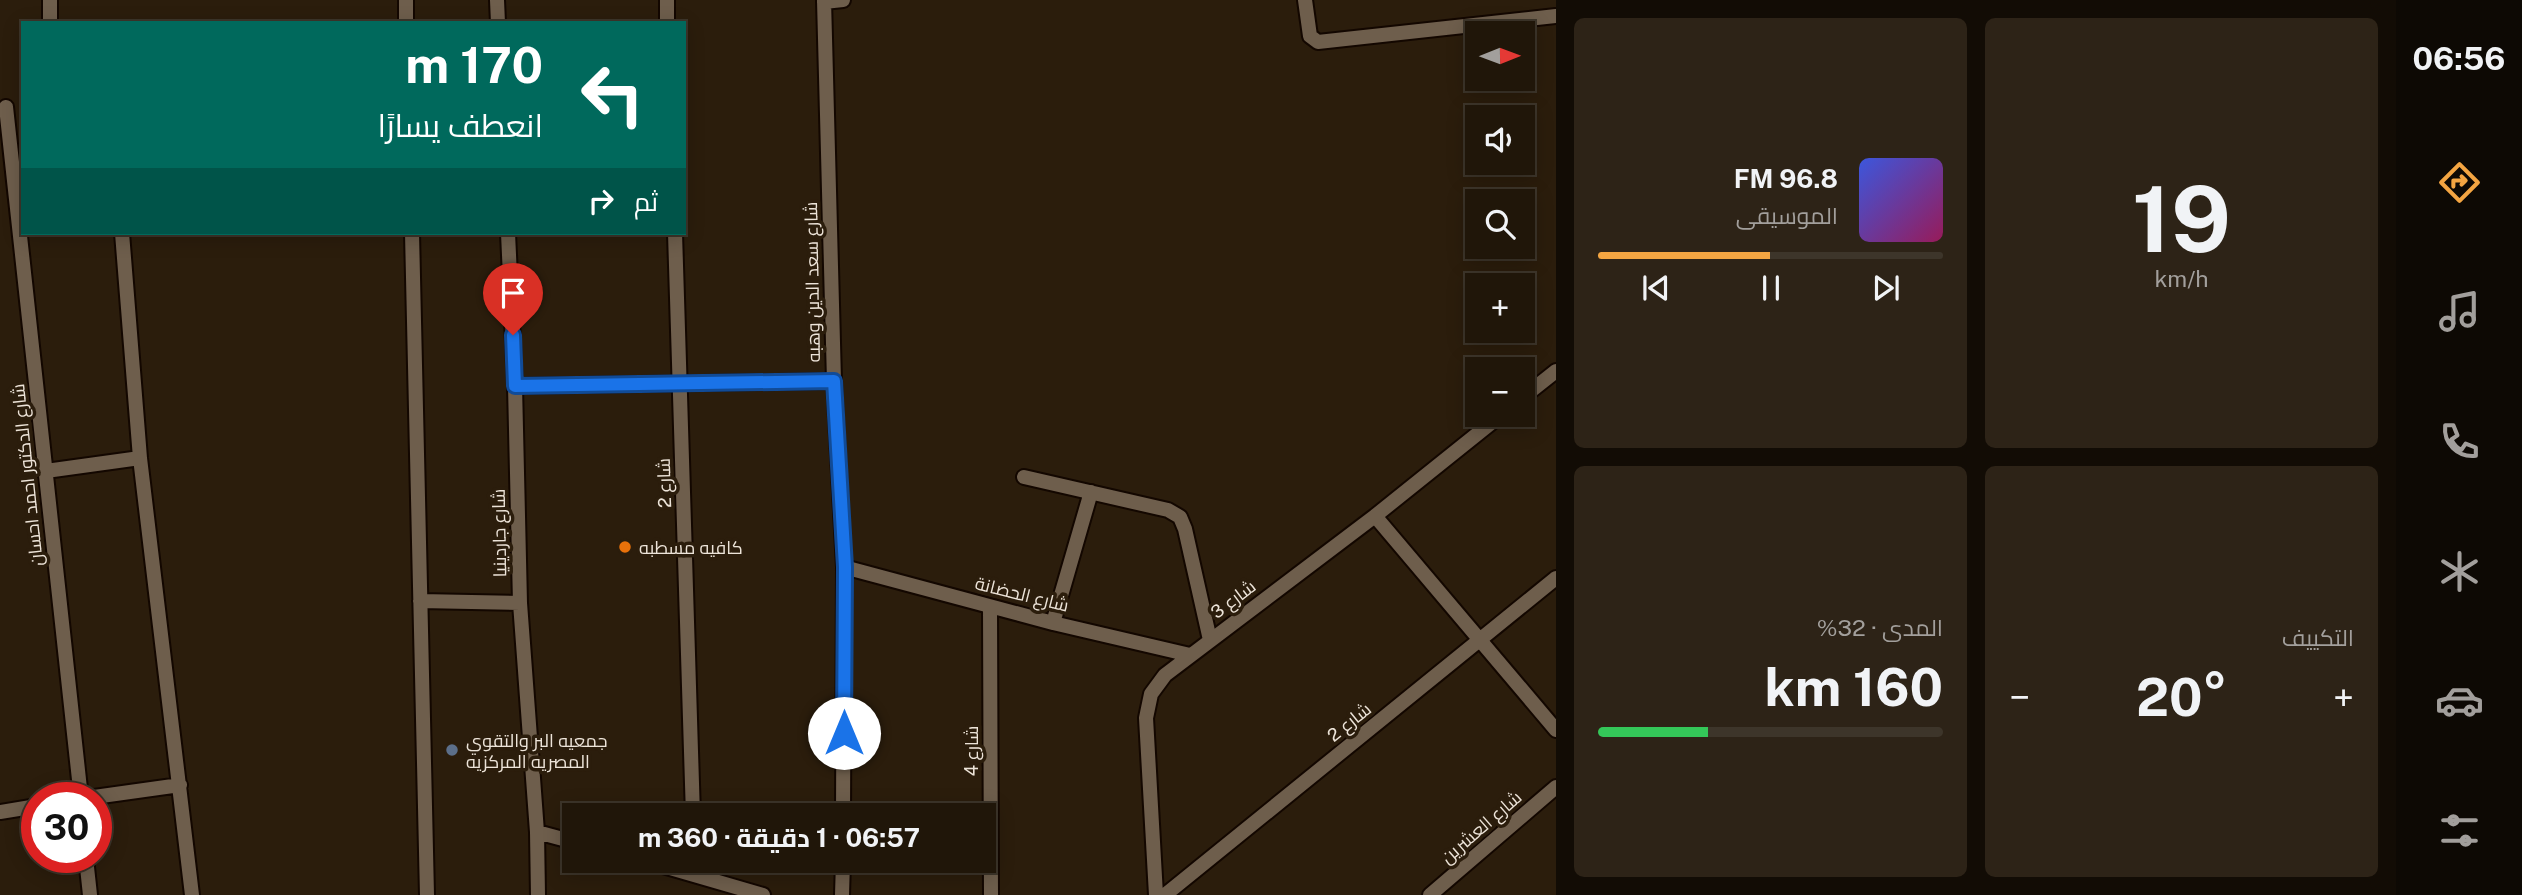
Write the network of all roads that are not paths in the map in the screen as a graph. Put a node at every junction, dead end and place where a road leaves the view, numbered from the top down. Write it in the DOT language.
graph roads {
  1 [pos="50,0"];
  2 [pos="405,0"];
  3 [pos="497,0"];
  4 [pos="667,0"];
  5 [pos="843,0"];
  6 [pos="1305,0"];
  7 [pos="824,1"];
  8 [pos="1556,16"];
  9 [pos="50,21"];
  10 [pos="406,21"];
  11 [pos="498,21"];
  12 [pos="667,21"];
  13 [pos="21,105"];
  14 [pos="3,107"];
  15 [pos="122,235"];
  16 [pos="412,235"];
  17 [pos="508,235"];
  18 [pos="675,235"];
  19 [pos="1556,371"];
  20 [pos="834,381"];
  21 [pos="680,384"];
  22 [pos="515,386"];
  23 [pos="1535,388"];
  24 [pos="1486,427"];
  25 [pos="140,458"];
  26 [pos="46,471"];
  27 [pos="1024,477"];
  28 [pos="1091,492"];
  29 [pos="1375,516"];
  30 [pos="845,567"];
  31 [pos="1556,578"];
  32 [pos="420,601"];
  33 [pos="520,603"];
  34 [pos="990,607"];
  35 [pos="1053,623"];
  36 [pos="1210,640"];
  37 [pos="1482,640"];
  38 [pos="1190,655"];
  39 [pos="1556,730"];
  40 [pos="79,782"];
  41 [pos="180,785"];
  42 [pos="1556,787"];
  43 [pos="112,795"];
  44 [pos="693,803"];
  45 [pos="843,803"];
  46 [pos="21,809"];
  47 [pos="0,812"];
  48 [pos="537,832"];
  49 [pos="562,839"];
  50 [pos="88,873"];
  51 [pos="708,873"];
  52 [pos="843,873"];
  53 [pos="90,895"];
  54 [pos="192,895"];
  55 [pos="427,895"];
  56 [pos="538,895"];
  57 [pos="763,895"];
  58 [pos="842,895"];
  59 [pos="991,895"];
  60 [pos="1156,895"];
  61 [pos="1165,895"];
  62 [pos="1430,895"];
  1 -- 9 [label="street"];
  2 -- 10 [label="street"];
  3 -- 11 [label="street"];
  4 -- 12 [label="street"];
  5 -- 7 [label="street"];
  6 -- 8 [label="street"];
  7 -- 20 [label="street, شارع سعد الدين وهبه"];
  13 -- 14 [label="street"];
  14 -- 26 [label="street, شارع الدكتور احمد احسان"];
  15 -- 25 [label="street"];
  16 -- 32 [label="street"];
  17 -- 22 [label="street, شارع جاردينيا"];
  18 -- 21 [label="street, شارع 2"];
  19 -- 23 [label="street"];
  20 -- 21 [label="street"];
  20 -- 30 [label="street, شارع سعد الدين وهبه"];
  21 -- 22 [label="street"];
  21 -- 44 [label="street, شارع 2"];
  22 -- 33 [label="street, شارع جاردينيا"];
  24 -- 29 [label="street, شارع 3"];
  25 -- 26 [label="street"];
  25 -- 41 [label="street"];
  26 -- 40 [label="street, شارع الدكتور احمد احسان"];
  27 -- 28 [label="street"];
  28 -- 35 [label="street"];
  28 -- 36 [label="street"];
  29 -- 36 [label="street, شارع 3"];
  29 -- 37 [label="street"];
  30 -- 34 [label="street, شارع الحضانة"];
  30 -- 45 [label="street, شارع سعد الدين وهبه"];
  31 -- 37 [label="street, شارع 2"];
  32 -- 33 [label="street"];
  32 -- 55 [label="street"];
  33 -- 48 [label="street, شارع جاردينيا"];
  34 -- 35 [label="street, شارع الحضانة"];
  34 -- 59 [label="street, شارع 4"];
  35 -- 38 [label="street, شارع الحضانة"];
  36 -- 38 [label="street, شارع 3"];
  37 -- 39 [label="street"];
  37 -- 61 [label="street, شارع 2"];
  38 -- 60 [label="street, شارع 3"];
  41 -- 43 [label="street"];
  41 -- 54 [label="street"];
  42 -- 62 [label="street, شارع العشرين"];
  46 -- 47 [label="street"];
  48 -- 49 [label="street"];
  48 -- 56 [label="street, شارع جاردينيا"];
  50 -- 53 [label="street"];
  51 -- 57 [label="street"];
  52 -- 58 [label="street"];
}
